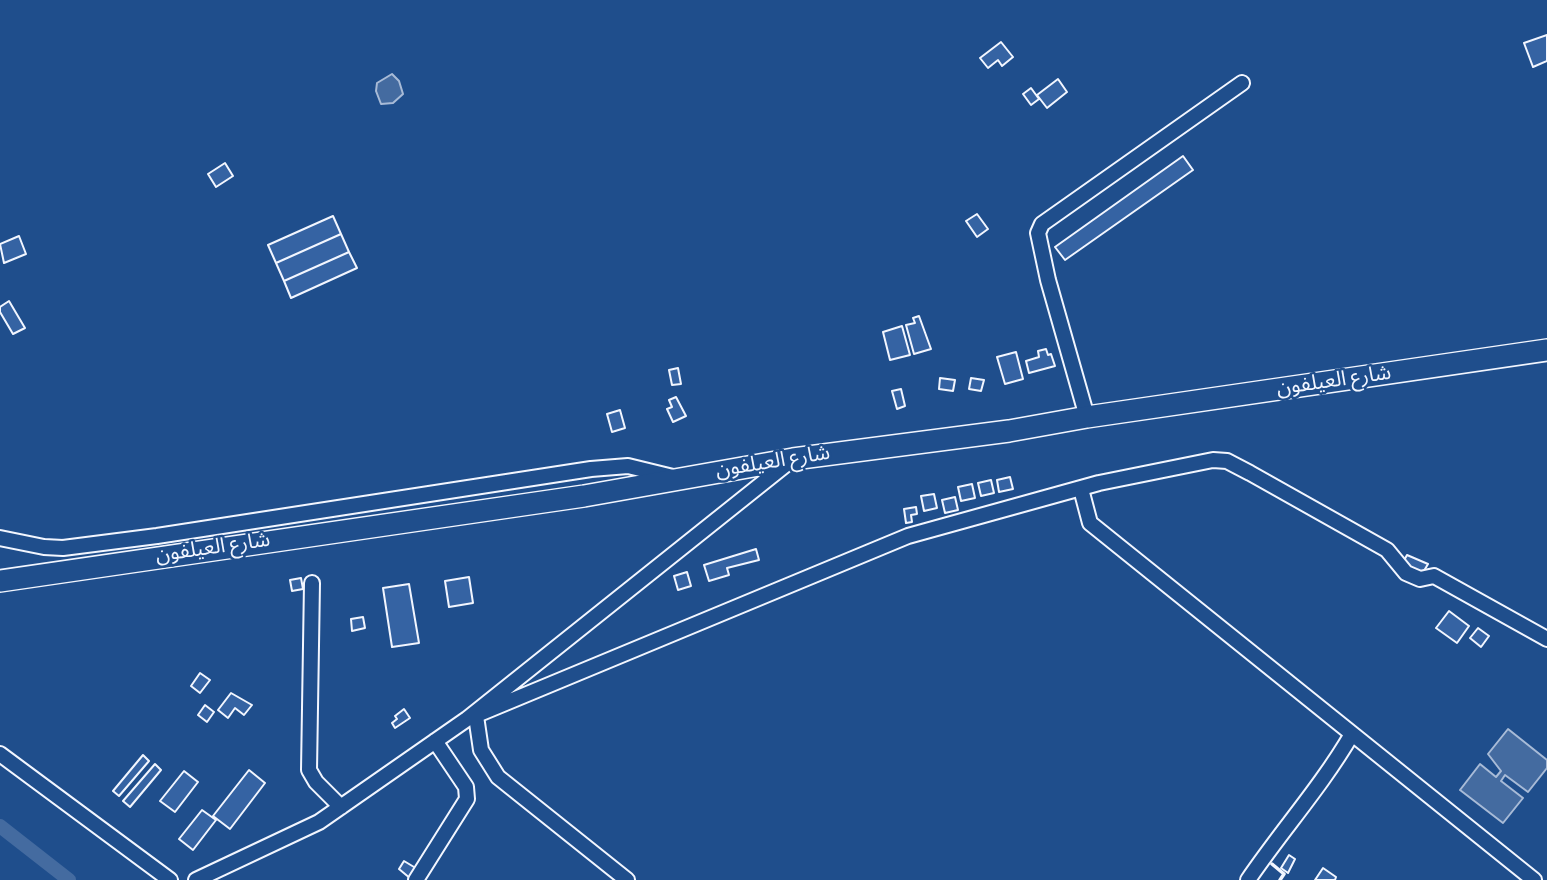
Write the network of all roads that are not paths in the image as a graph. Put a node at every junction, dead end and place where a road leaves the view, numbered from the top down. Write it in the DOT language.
graph roads {
  1 [pos="1242,83"];
  2 [pos="1547,350"];
  3 [pos="1087,417"];
  4 [pos="793,459"];
  5 [pos="678,479"];
  6 [pos="1082,489"];
  7 [pos="0,538"];
  8 [pos="0,581"];
  9 [pos="312,583"];
  10 [pos="1547,639"];
  11 [pos="471,717"];
  12 [pos="1352,734"];
  13 [pos="435,741"];
  14 [pos="0,754"];
  15 [pos="341,807"];
  16 [pos="170,880"];
  17 [pos="198,880"];
  18 [pos="416,880"];
  19 [pos="627,880"];
  20 [pos="1248,880"];
  21 [pos="1534,880"];
  1 -- 3 [label="street"];
  2 -- 3 [label="highway, شارع العيلفون"];
  3 -- 4 [label="highway, شارع العيلفون"];
  4 -- 5 [label="highway, شارع العيلفون"];
  4 -- 11 [label="street"];
  5 -- 7 [label="street"];
  5 -- 8 [label="highway, شارع العيلفون"];
  6 -- 10 [label="street"];
  6 -- 11 [label="street"];
  6 -- 12 [label="street"];
  9 -- 15 [label="street"];
  11 -- 13 [label="street"];
  11 -- 19 [label="street"];
  12 -- 20 [label="street"];
  12 -- 21 [label="street"];
  13 -- 15 [label="street"];
  13 -- 18 [label="street"];
  14 -- 16 [label="street"];
  15 -- 17 [label="street"];
}
